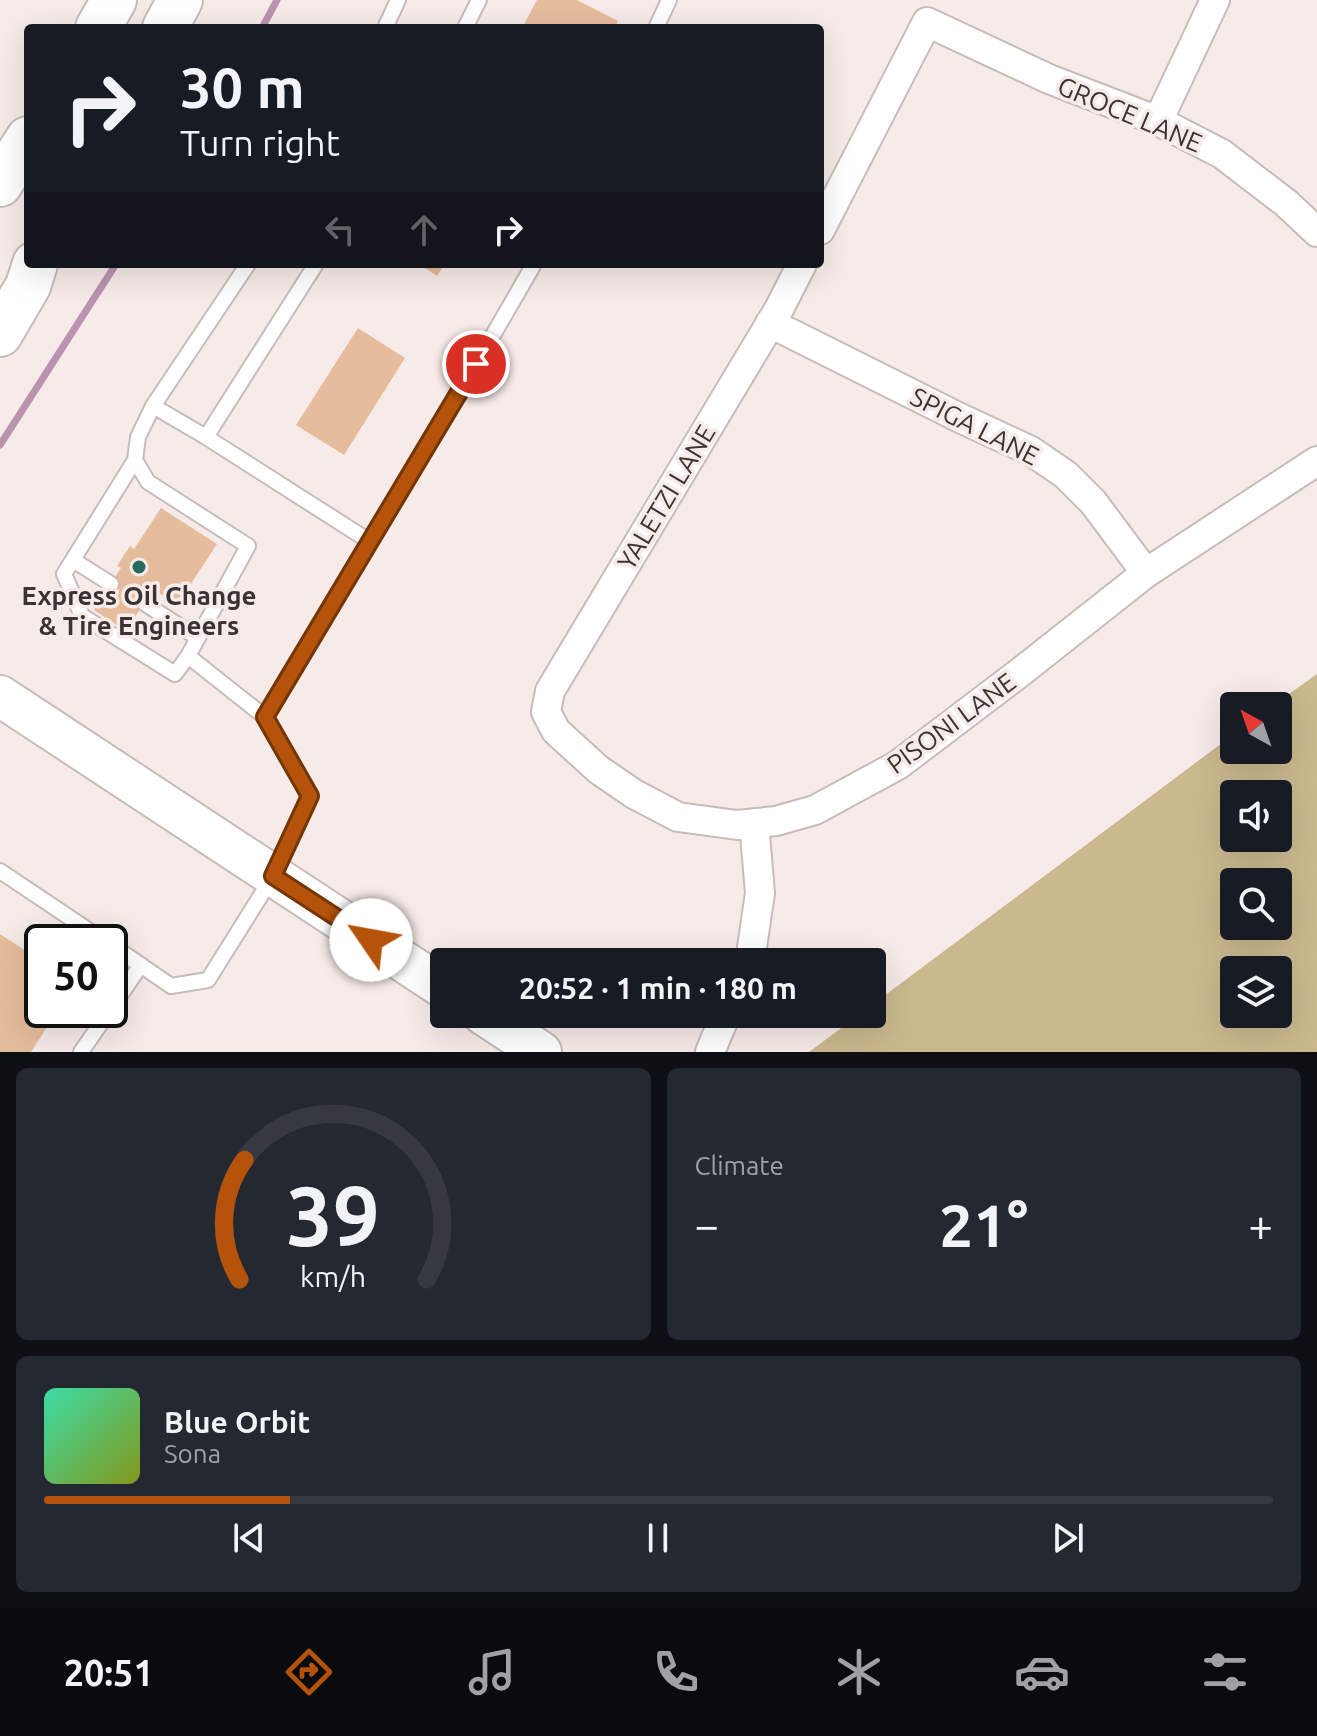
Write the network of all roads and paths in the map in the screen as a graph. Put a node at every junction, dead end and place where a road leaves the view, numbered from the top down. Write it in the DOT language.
graph roads {
  1 [pos="114,0"];
  2 [pos="180,0"];
  3 [pos="398,0"];
  4 [pos="479,0"];
  5 [pos="669,0"];
  6 [pos="1215,0"];
  7 [pos="100,24"];
  8 [pos="167,24"];
  9 [pos="387,24"];
  10 [pos="467,24"];
  11 [pos="658,24"];
  12 [pos="1158,121"];
  13 [pos="24,145"];
  14 [pos="0,184"];
  15 [pos="824,222"];
  16 [pos="1317,232"];
  17 [pos="24,257"];
  18 [pos="34,268"];
  19 [pos="245,268"];
  20 [pos="313,268"];
  21 [pos="532,268"];
  22 [pos="800,268"];
  23 [pos="0,294"];
  24 [pos="770,323"];
  25 [pos="0,334"];
  26 [pos="153,406"];
  27 [pos="206,437"];
  28 [pos="135,460"];
  29 [pos="1317,461"];
  30 [pos="369,541"];
  31 [pos="73,560"];
  32 [pos="1146,573"];
  33 [pos="111,584"];
  34 [pos="144,603"];
  35 [pos="198,638"];
  36 [pos="188,656"];
  37 [pos="0,696"];
  38 [pos="265,717"];
  39 [pos="556,731"];
  40 [pos="754,823"];
  41 [pos="0,871"];
  42 [pos="273,876"];
  43 [pos="80,924"];
  44 [pos="752,948"];
  45 [pos="128,956"];
  46 [pos="141,965"];
  47 [pos="430,979"];
  48 [pos="504,1028"];
  49 [pos="720,1028"];
  50 [pos="81,1052"];
  51 [pos="541,1052"];
  52 [pos="710,1052"];
  1 -- 7 [label="main road"];
  2 -- 8 [label="main road"];
  3 -- 9 [label="lane"];
  4 -- 10 [label="lane"];
  5 -- 11 [label="lane"];
  6 -- 12 [label="street"];
  12 -- 15 [label="street, GROCE LANE"];
  12 -- 16 [label="street, GROCE LANE"];
  13 -- 14 [label="main road"];
  17 -- 23 [label="main road"];
  18 -- 25 [label="main road"];
  19 -- 26 [label="lane"];
  20 -- 27 [label="lane"];
  21 -- 30 [label="lane"];
  22 -- 24 [label="street, YALETZI LANE"];
  24 -- 32 [label="street, SPIGA LANE"];
  24 -- 39 [label="street, YALETZI LANE"];
  26 -- 27 [label="lane"];
  26 -- 28 [label="lane"];
  27 -- 30 [label="lane"];
  28 -- 31 [label="lane"];
  28 -- 35 [label="lane"];
  29 -- 32 [label="street, PISONI LANE"];
  30 -- 38 [label="lane"];
  31 -- 33 [label="lane"];
  31 -- 36 [label="lane"];
  32 -- 40 [label="street, PISONI LANE"];
  34 -- 35 [label="lane"];
  35 -- 36 [label="lane"];
  36 -- 38 [label="lane"];
  37 -- 42 [label="main road"];
  38 -- 42 [label="lane"];
  39 -- 40 [label="street, PISONI LANE"];
  40 -- 44 [label="street"];
  41 -- 43 [label="lane"];
  42 -- 46 [label="lane"];
  42 -- 47 [label="main road"];
  45 -- 46 [label="lane"];
  46 -- 50 [label="lane"];
  48 -- 51 [label="main road"];
  49 -- 52 [label="street"];
}
